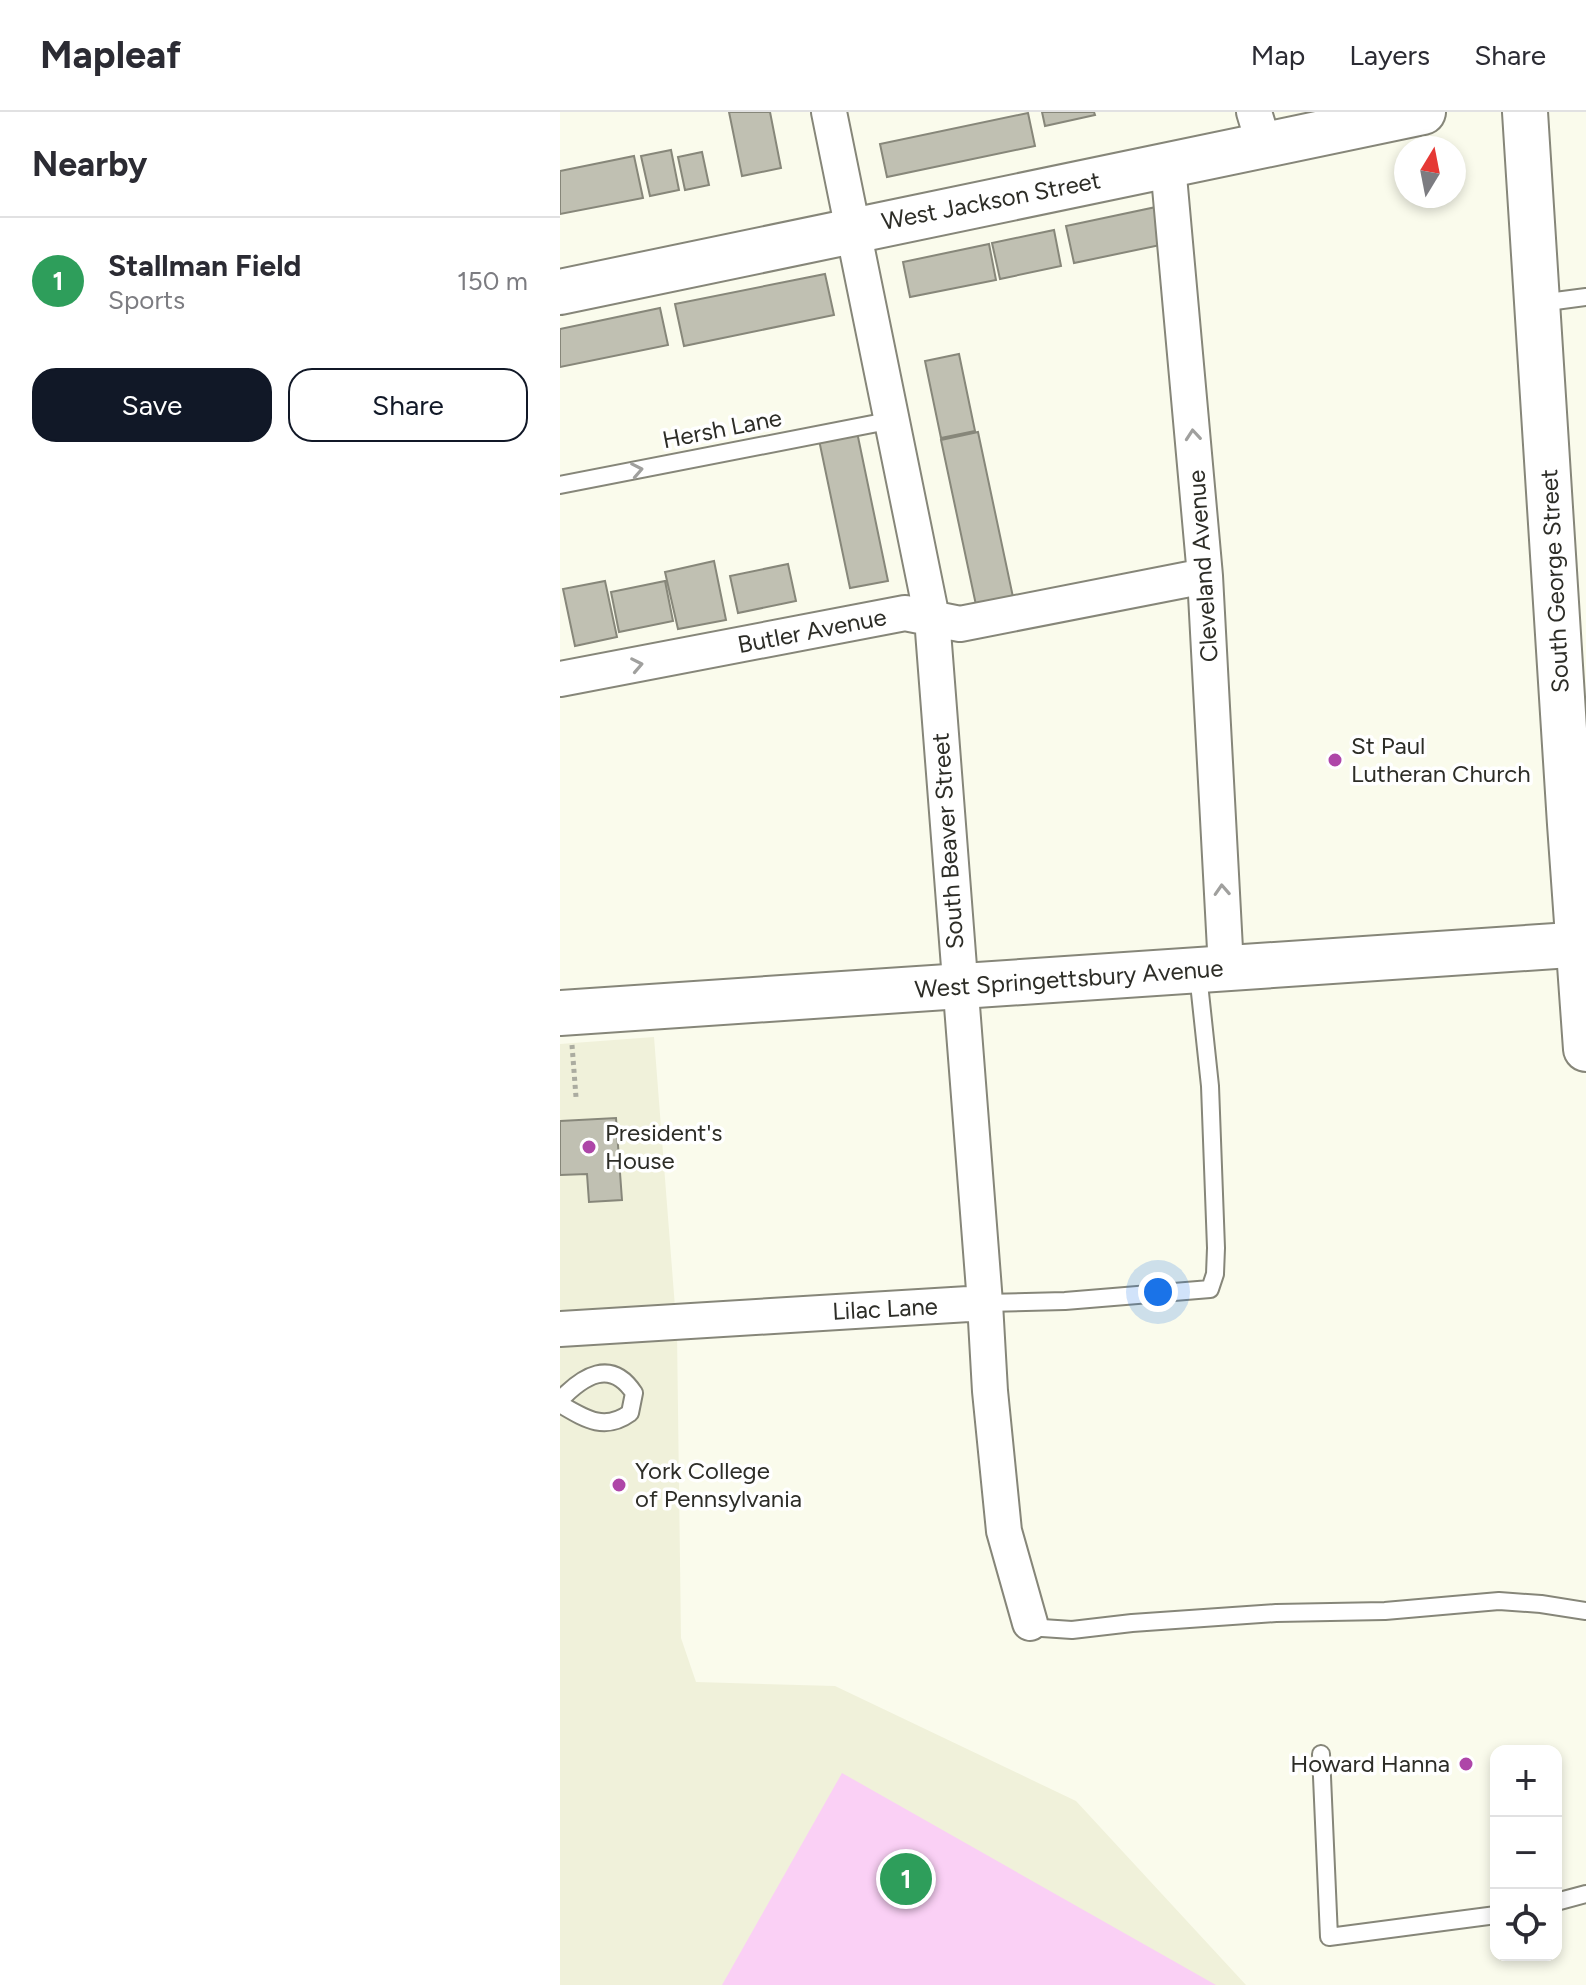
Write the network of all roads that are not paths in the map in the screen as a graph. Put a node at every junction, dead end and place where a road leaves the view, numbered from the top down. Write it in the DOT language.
graph roads {
  1 [pos="829,112"];
  2 [pos="1423,112"];
  3 [pos="1525,112"];
  4 [pos="1259,128"];
  5 [pos="1168,165"];
  6 [pos="853,228"];
  7 [pos="560,292"];
  8 [pos="1586,297"];
  9 [pos="1538,303"];
  10 [pos="893,420"];
  11 [pos="560,485"];
  12 [pos="1205,576"];
  13 [pos="932,618"];
  14 [pos="561,674"];
  15 [pos="1578,823"];
  16 [pos="1582,945"];
  17 [pos="1212,970"];
  18 [pos="959,987"];
  19 [pos="566,1026"];
  20 [pos="1586,1049"];
  21 [pos="1210,1289"];
  22 [pos="985,1303"];
  23 [pos="560,1329"];
  24 [pos="1586,1611"];
  25 [pos="1030,1623"];
  26 [pos="1321,1754"];
  27 [pos="1586,1894"];
  28 [pos="1562,1900"];
  29 [pos="1490,1916"];
  1 -- 6 [label="street, South Beaver Street"];
  2 -- 4 [label="street, West Jackson Street"];
  3 -- 9 [label="street, South George Street"];
  4 -- 5 [label="street, West Jackson Street"];
  5 -- 6 [label="street, West Jackson Street"];
  12 -- 5 [label="street, Cleveland Avenue, one-way"];
  6 -- 7 [label="street, West Jackson Street"];
  6 -- 10 [label="street, South Beaver Street"];
  8 -- 9 [label="lane"];
  9 -- 15 [label="street, South George Street"];
  11 -- 10 [label="lane, Hersh Lane, one-way"];
  10 -- 13 [label="street, South Beaver Street"];
  12 -- 13 [label="street, Butler Avenue"];
  17 -- 12 [label="street, Cleveland Avenue, one-way"];
  14 -- 13 [label="street, Butler Avenue, one-way"];
  13 -- 18 [label="street, South Beaver Street"];
  15 -- 16 [label="street, South George Street"];
  16 -- 17 [label="street, West Springettsbury Avenue"];
  16 -- 20 [label="street, South George Street"];
  17 -- 18 [label="street, West Springettsbury Avenue"];
  17 -- 21 [label="lane, Cleveland Avenue"];
  18 -- 19 [label="street, West Springettsbury Avenue"];
  18 -- 22 [label="street, South Beaver Street"];
  21 -- 22 [label="lane, Lilac Lane"];
  22 -- 23 [label="street, Lilac Lane"];
  22 -- 25 [label="street, South Beaver Street"];
  24 -- 25 [label="lane"];
  26 -- 29 [label="lane"];
  27 -- 28 [label="lane"];
}
